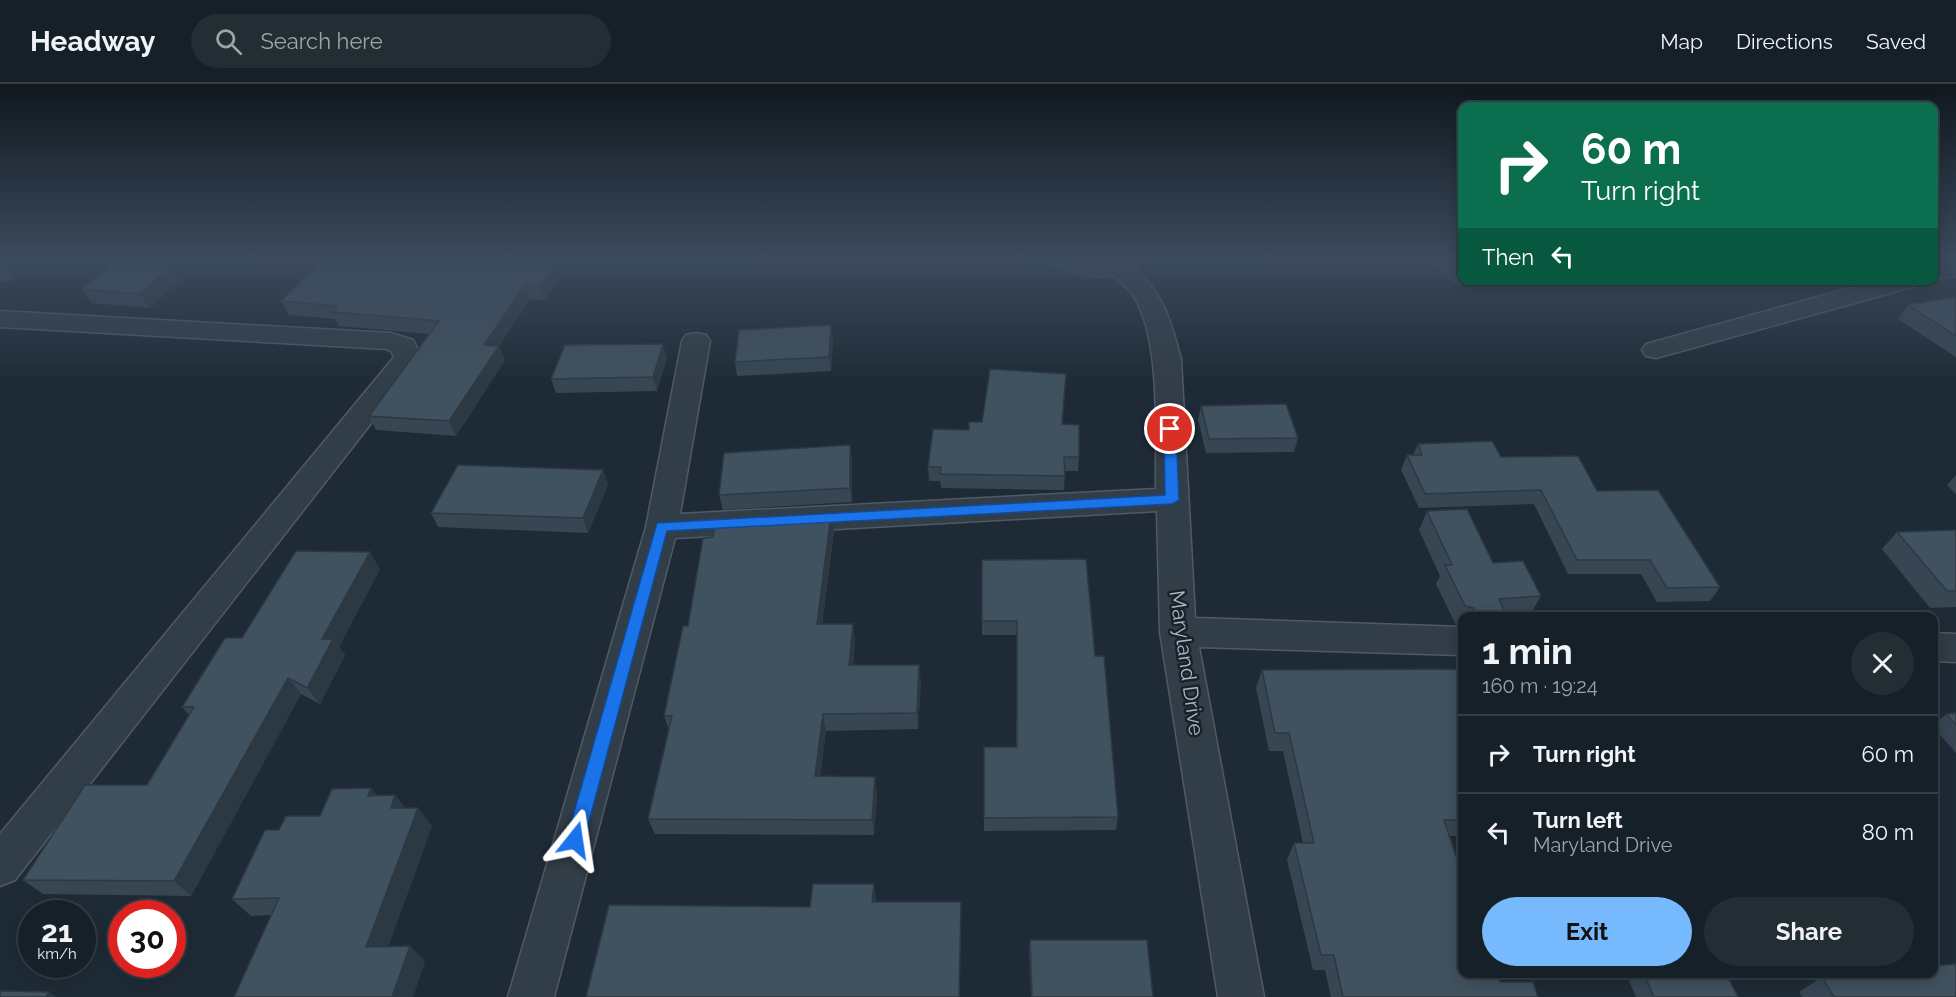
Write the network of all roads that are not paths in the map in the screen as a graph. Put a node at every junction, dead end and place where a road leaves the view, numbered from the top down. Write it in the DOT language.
graph roads {
  1 [pos="1147,299"];
  2 [pos="1843,299"];
  3 [pos="0,319"];
  4 [pos="696,341"];
  5 [pos="1656,350"];
  6 [pos="1172,500"];
  7 [pos="662,527"];
  8 [pos="1178,632"];
  9 [pos="1458,640"];
  10 [pos="1938,647"];
  11 [pos="1956,648"];
  12 [pos="0,866"];
  13 [pos="531,997"];
  14 [pos="1241,997"];
  1 -- 6 [label="street, Maryland Drive"];
  2 -- 5 [label="street"];
  3 -- 12 [label="street"];
  4 -- 7 [label="street"];
  6 -- 7 [label="street"];
  6 -- 8 [label="street, Maryland Drive"];
  7 -- 13 [label="street"];
  8 -- 9 [label="street"];
  8 -- 14 [label="street, Maryland Drive"];
  10 -- 11 [label="street"];
}
